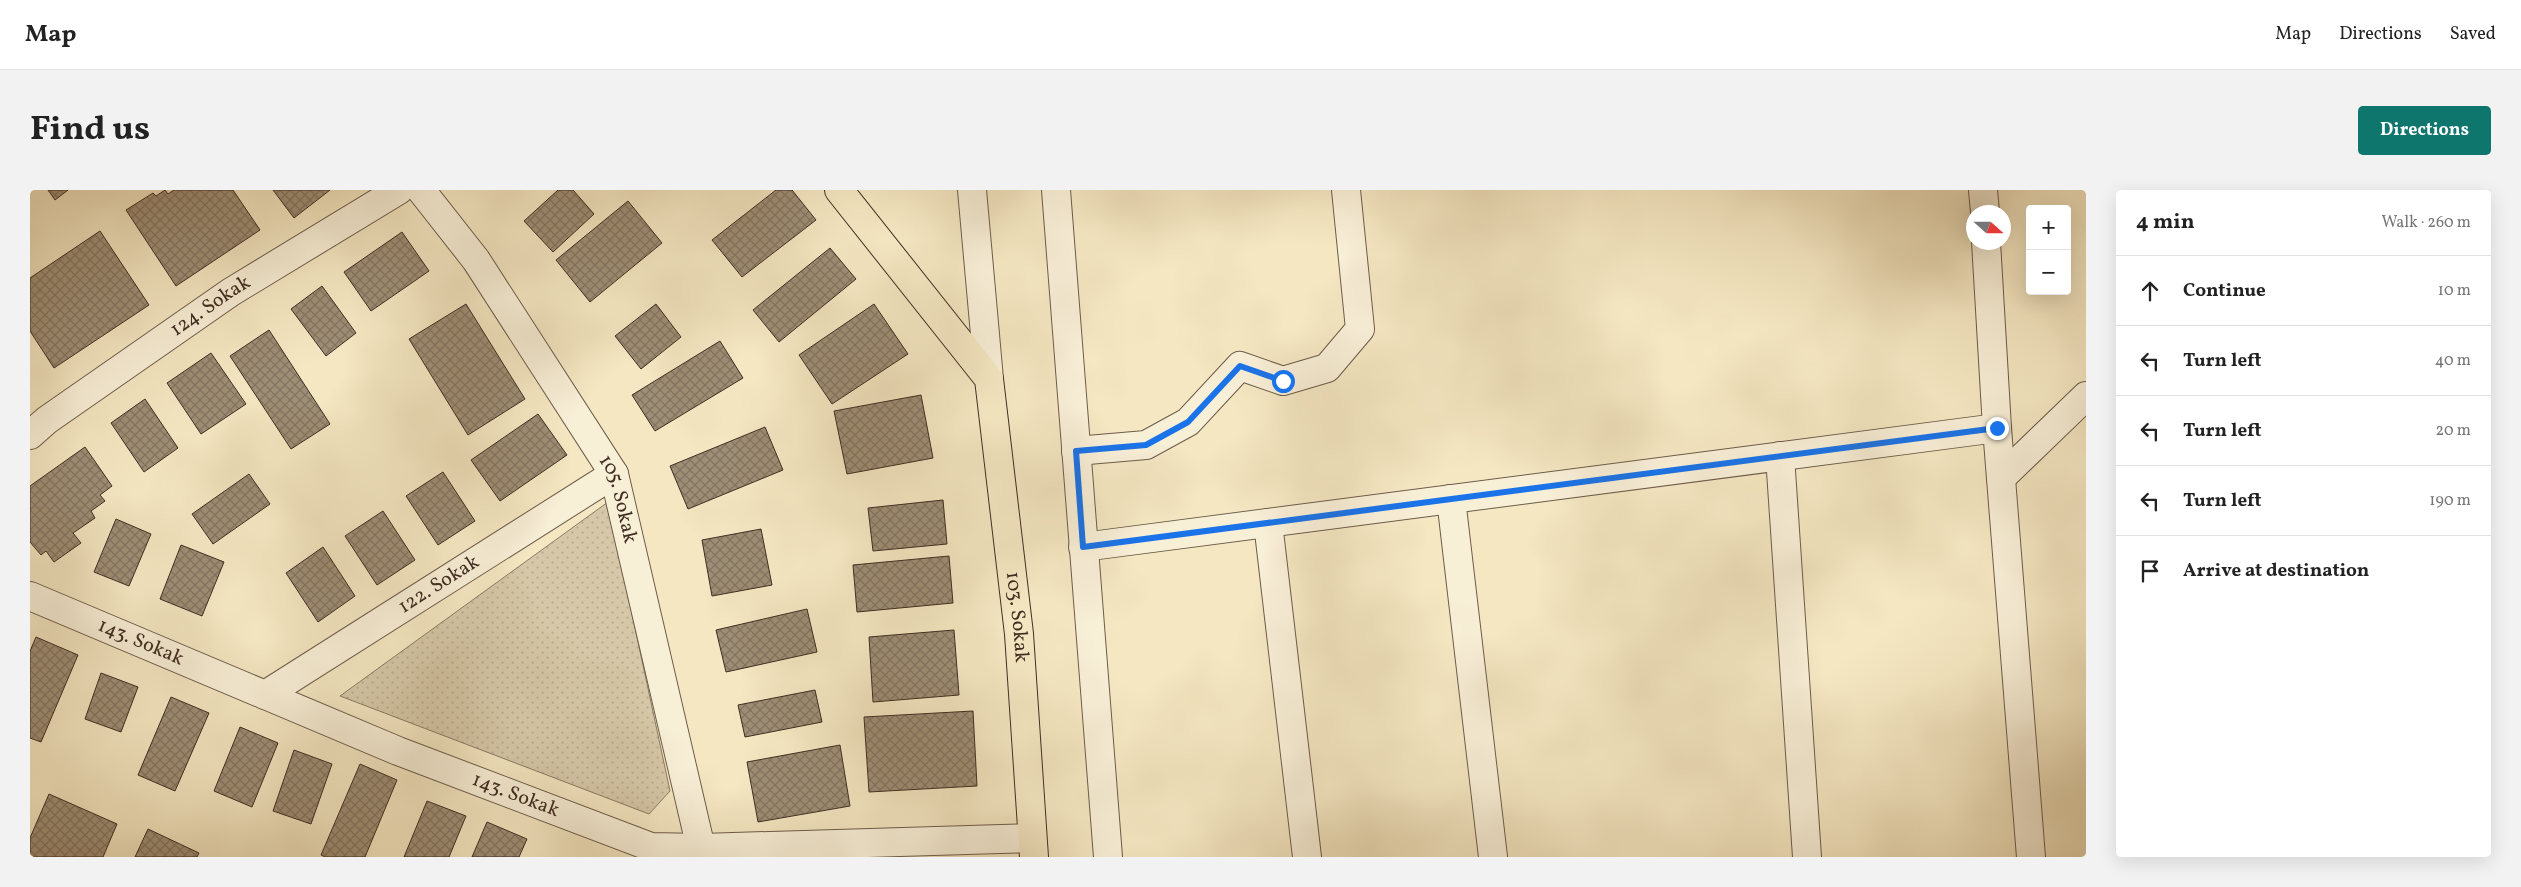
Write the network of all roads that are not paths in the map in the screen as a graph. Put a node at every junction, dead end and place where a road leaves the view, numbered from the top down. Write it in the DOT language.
graph roads {
  1 [pos="400,190"];
  2 [pos="421,190"];
  3 [pos="838,190"];
  4 [pos="972,190"];
  5 [pos="1056,190"];
  6 [pos="1346,190"];
  7 [pos="1983,190"];
  8 [pos="1984,205"];
  9 [pos="1986,250"];
  10 [pos="989,379"];
  11 [pos="2086,396"];
  12 [pos="1997,428"];
  13 [pos="30,435"];
  14 [pos="1076,451"];
  15 [pos="1780,456"];
  16 [pos="614,474"];
  17 [pos="2001,478"];
  18 [pos="1451,499"];
  19 [pos="1268,523"];
  20 [pos="1083,547"];
  21 [pos="30,596"];
  22 [pos="264,695"];
  23 [pos="1032,848"];
  24 [pos="703,853"];
  25 [pos="1108,857"];
  26 [pos="1308,857"];
  27 [pos="1494,857"];
  28 [pos="1807,857"];
  29 [pos="2031,857"];
  1 -- 13 [label="street, 124. Sokak"];
  2 -- 16 [label="street, 105. Sokak"];
  3 -- 10 [label="main road"];
  4 -- 10 [label="street, 103. Sokak"];
  5 -- 14 [label="street"];
  6 -- 14 [label="street"];
  7 -- 8 [label="street"];
  9 -- 12 [label="street"];
  10 -- 23 [label="main road, 103. Sokak"];
  11 -- 17 [label="street"];
  12 -- 15 [label="street"];
  12 -- 17 [label="street"];
  14 -- 20 [label="street"];
  15 -- 18 [label="street"];
  15 -- 28 [label="street"];
  16 -- 22 [label="street, 122. Sokak"];
  16 -- 24 [label="street, 105. Sokak"];
  17 -- 29 [label="street"];
  18 -- 19 [label="street"];
  18 -- 27 [label="street"];
  19 -- 20 [label="street"];
  19 -- 26 [label="street"];
  20 -- 25 [label="street"];
  21 -- 22 [label="street, 143. Sokak"];
  22 -- 24 [label="street, 143. Sokak"];
  23 -- 24 [label="street, 143. Sokak"];
}
